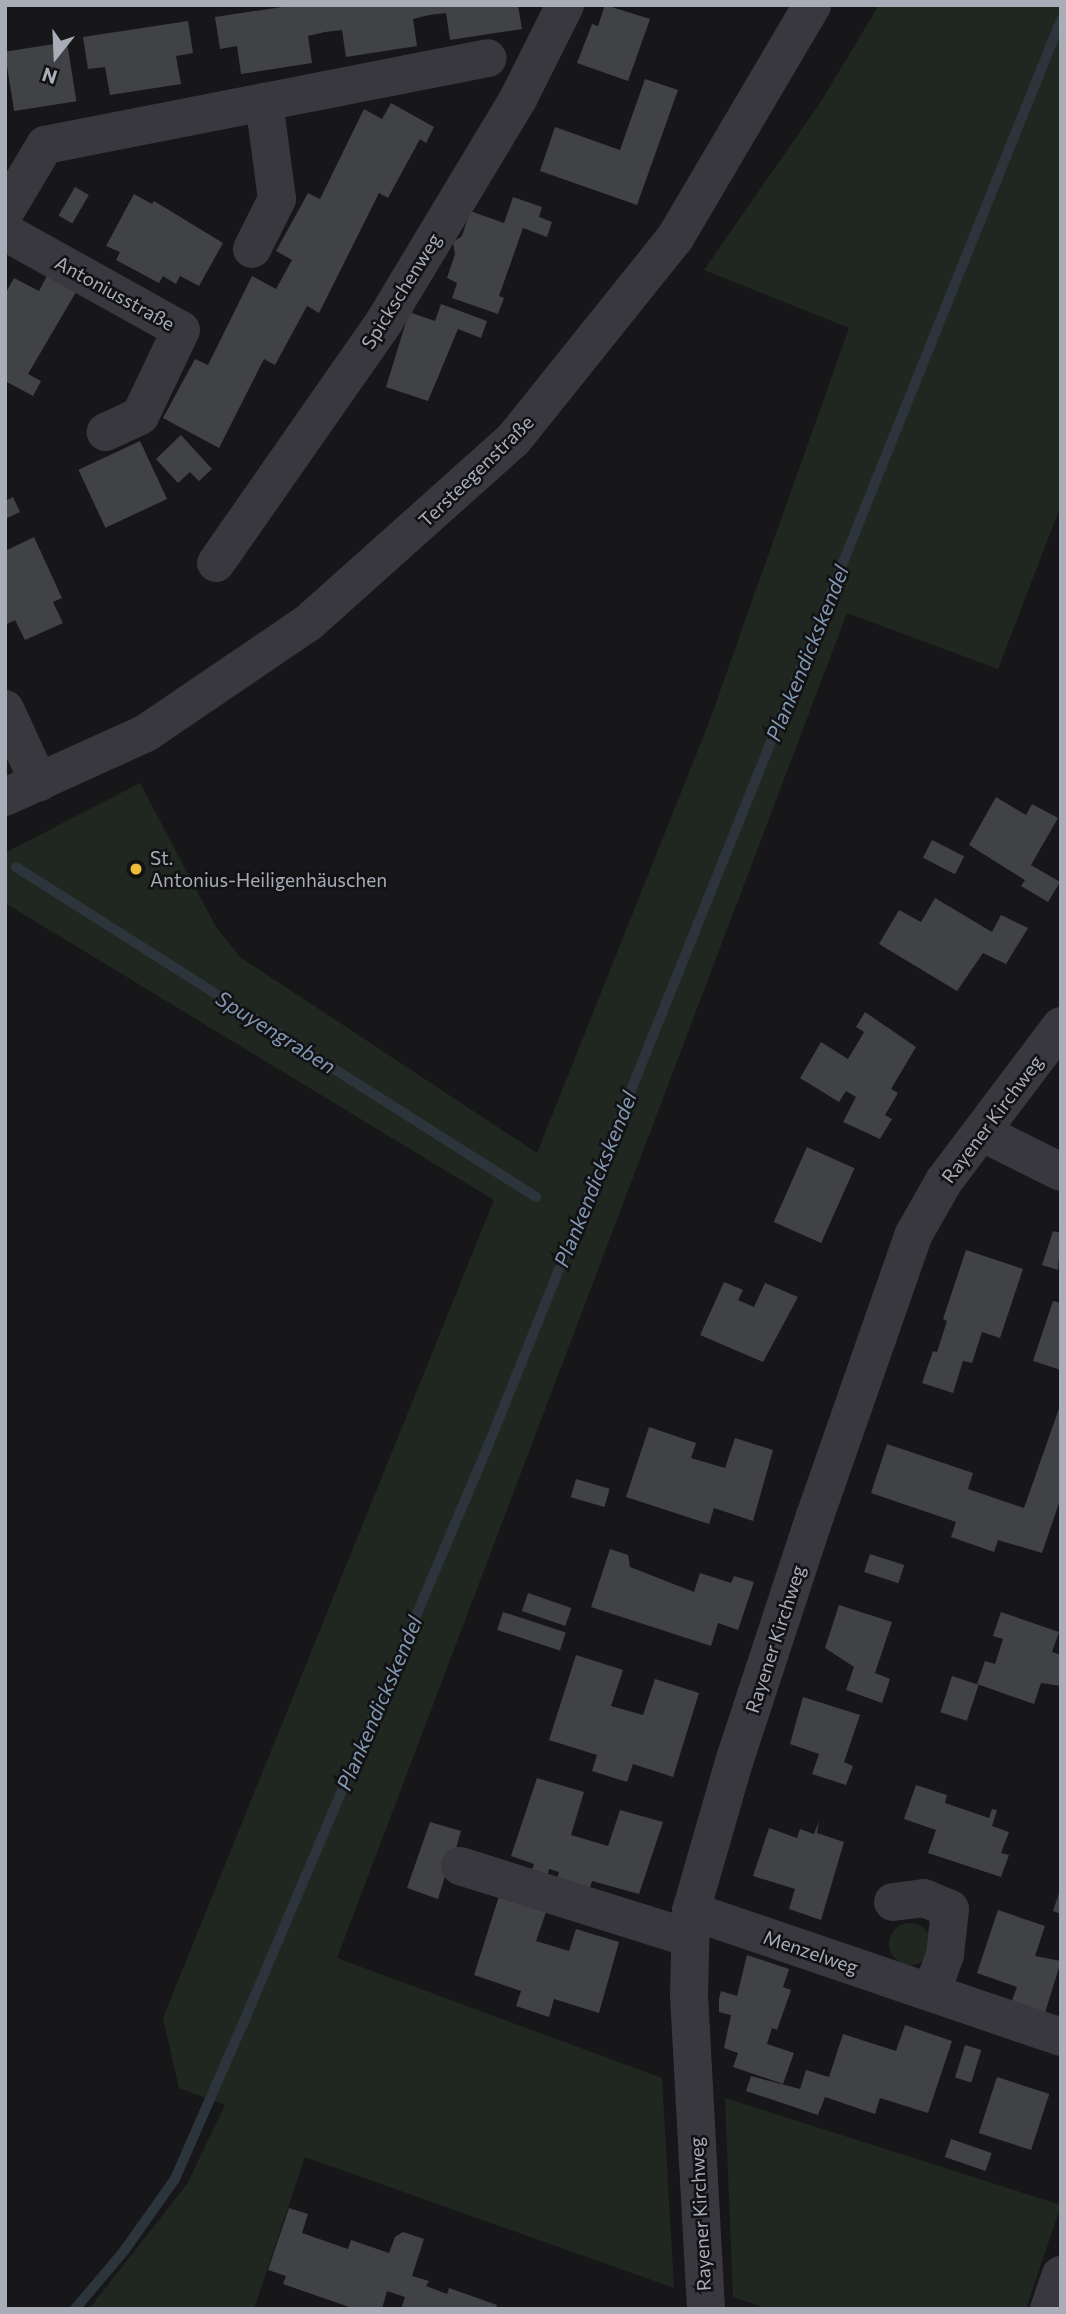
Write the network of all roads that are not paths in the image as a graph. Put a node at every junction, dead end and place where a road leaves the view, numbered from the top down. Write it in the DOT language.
graph roads {
  1 [pos="565,5"];
  2 [pos="812,5"];
  3 [pos="488,58"];
  4 [pos="264,102"];
  5 [pos="5,212"];
  6 [pos="5,232"];
  7 [pos="252,249"];
  8 [pos="105,432"];
  9 [pos="216,563"];
  10 [pos="5,709"];
  11 [pos="22,790"];
  12 [pos="1061,1026"];
  13 [pos="981,1132"];
  14 [pos="1061,1172"];
  15 [pos="460,1866"];
  16 [pos="892,1902"];
  17 [pos="690,1925"];
  18 [pos="931,1993"];
  19 [pos="1061,2038"];
  20 [pos="1061,2275"];
  21 [pos="706,2309"];
  22 [pos="1049,2309"];
  1 -- 9 [label="street, Spickschenweg"];
  2 -- 11 [label="street, Tersteegenstraße"];
  3 -- 4 [label="street"];
  4 -- 5 [label="street"];
  4 -- 7 [label="street"];
  6 -- 8 [label="street, Antoniusstraße"];
  10 -- 11 [label="street"];
  12 -- 13 [label="street, Rayener Kirchweg"];
  13 -- 14 [label="street"];
  13 -- 17 [label="street, Rayener Kirchweg"];
  15 -- 17 [label="street, Menzelweg"];
  16 -- 18 [label="street"];
  17 -- 18 [label="street, Menzelweg"];
  17 -- 21 [label="street, Rayener Kirchweg"];
  18 -- 19 [label="street, Menzelweg"];
  20 -- 22 [label="street"];
}
